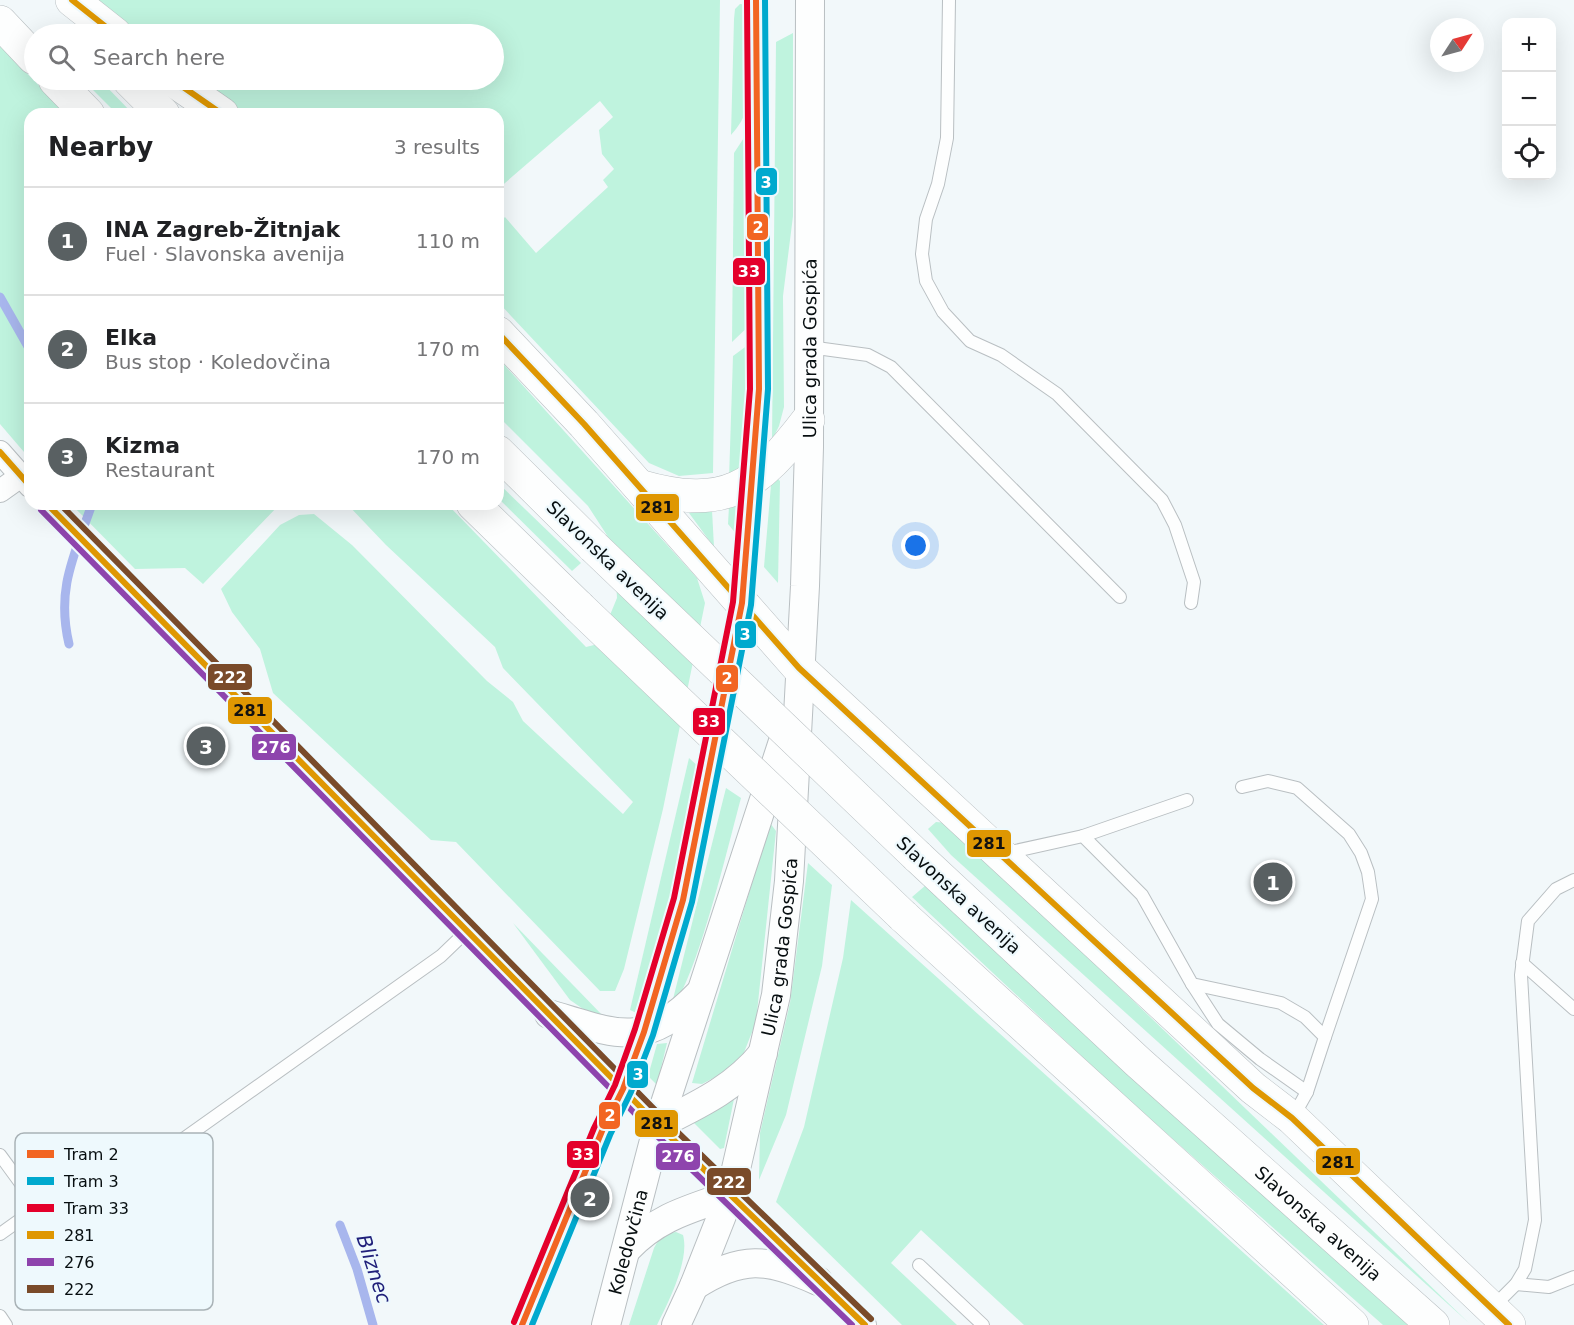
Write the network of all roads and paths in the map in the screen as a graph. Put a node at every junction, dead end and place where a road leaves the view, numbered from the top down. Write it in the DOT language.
graph roads {
  1 [pos="51,0"];
  2 [pos="72,0"];
  3 [pos="810,0"];
  4 [pos="949,0"];
  5 [pos="0,22"];
  6 [pos="75,24"];
  7 [pos="103,24"];
  8 [pos="24,47"];
  9 [pos="65,90"];
  10 [pos="139,90"];
  11 [pos="187,90"];
  12 [pos="82,108"];
  13 [pos="157,108"];
  14 [pos="213,108"];
  15 [pos="504,340"];
  16 [pos="809,347"];
  17 [pos="808,420"];
  18 [pos="0,452"];
  19 [pos="504,458"];
  20 [pos="24,479"];
  21 [pos="24,482"];
  22 [pos="639,486"];
  23 [pos="0,491"];
  24 [pos="53,510"];
  25 [pos="479,510"];
  26 [pos="1120,597"];
  27 [pos="1191,603"];
  28 [pos="799,682"];
  29 [pos="1242,787"];
  30 [pos="1187,800"];
  31 [pos="1083,836"];
  32 [pos="1002,854"];
  33 [pos="1574,880"];
  34 [pos="467,931"];
  35 [pos="1522,963"];
  36 [pos="1192,984"];
  37 [pos="699,994"];
  38 [pos="1574,1009"];
  39 [pos="549,1014"];
  40 [pos="1325,1037"];
  41 [pos="763,1053"];
  42 [pos="1299,1105"];
  43 [pos="658,1125"];
  44 [pos="192,1133"];
  45 [pos="0,1155"];
  46 [pos="15,1176"];
  47 [pos="730,1195"];
  48 [pos="15,1223"];
  49 [pos="0,1234"];
  50 [pos="627,1249"];
  51 [pos="918,1264"];
  52 [pos="1574,1277"];
  53 [pos="818,1281"];
  54 [pos="1516,1284"];
  55 [pos="694,1286"];
  56 [pos="0,1316"];
  57 [pos="1500,1317"];
  58 [pos="6,1325"];
  59 [pos="606,1325"];
  60 [pos="675,1325"];
  61 [pos="865,1325"];
  62 [pos="983,1325"];
  63 [pos="1352,1325"];
  64 [pos="1433,1325"];
  1 -- 6 [label="main road"];
  2 -- 7 [label="main road"];
  3 -- 16 [label="street, Ulica grada Gospića"];
  4 -- 27 [label="lane"];
  5 -- 8 [label="main road"];
  9 -- 12 [label="main road"];
  10 -- 13 [label="main road"];
  11 -- 14 [label="main road"];
  15 -- 22 [label="main road"];
  16 -- 17 [label="street, Ulica grada Gospića"];
  16 -- 26 [label="lane"];
  17 -- 22 [label="main road"];
  17 -- 28 [label="street, Ulica grada Gospića"];
  18 -- 20 [label="street"];
  19 -- 64 [label="main road, Slavonska avenija, bridge"];
  21 -- 23 [label="street"];
  22 -- 28 [label="main road"];
  24 -- 34 [label="street"];
  25 -- 63 [label="main road, bridge"];
  28 -- 32 [label="main road"];
  28 -- 37 [label="street, Ulica grada Gospića"];
  28 -- 41 [label="street, Ulica grada Gospića"];
  29 -- 40 [label="lane"];
  30 -- 31 [label="lane"];
  31 -- 32 [label="lane"];
  31 -- 36 [label="lane"];
  32 -- 42 [label="main road"];
  33 -- 35 [label="lane"];
  34 -- 39 [label="street"];
  34 -- 44 [label="lane"];
  35 -- 38 [label="lane"];
  35 -- 54 [label="lane"];
  36 -- 40 [label="lane"];
  36 -- 42 [label="lane"];
  37 -- 39 [label="street"];
  37 -- 43 [label="street, Ulica grada Gospića"];
  39 -- 43 [label="street"];
  40 -- 42 [label="lane"];
  41 -- 43 [label="street"];
  41 -- 47 [label="street, Ulica grada Gospića"];
  42 -- 57 [label="main road"];
  43 -- 47 [label="street"];
  43 -- 50 [label="street, Koledovčina"];
  45 -- 46 [label="lane"];
  47 -- 50 [label="street"];
  47 -- 53 [label="street"];
  47 -- 55 [label="street"];
  48 -- 49 [label="lane"];
  50 -- 59 [label="street, Koledovčina"];
  51 -- 62 [label="lane"];
  52 -- 54 [label="lane"];
  53 -- 55 [label="street"];
  53 -- 61 [label="street"];
  54 -- 57 [label="lane"];
  55 -- 60 [label="street"];
  56 -- 58 [label="lane"];
}
